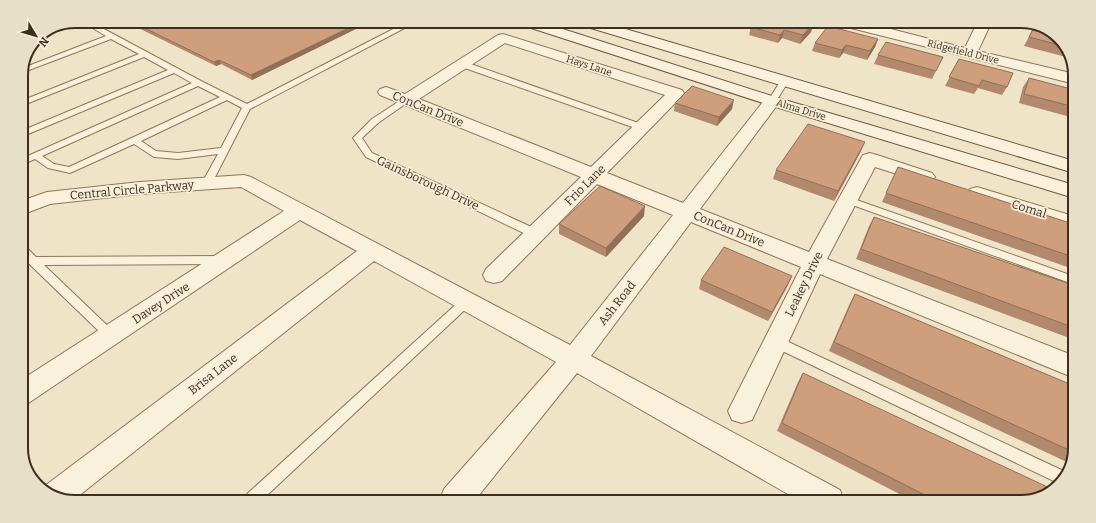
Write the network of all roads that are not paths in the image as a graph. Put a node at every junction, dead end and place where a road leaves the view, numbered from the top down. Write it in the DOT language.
graph roads {
  1 [pos="97,28"];
  2 [pos="401,28"];
  3 [pos="546,28"];
  4 [pos="606,28"];
  5 [pos="868,28"];
  6 [pos="982,28"];
  7 [pos="112,36"];
  8 [pos="502,38"];
  9 [pos="970,53"];
  10 [pos="145,54"];
  11 [pos="462,64"];
  12 [pos="29,68"];
  13 [pos="175,70"];
  14 [pos="1068,77"];
  15 [pos="198,82"];
  16 [pos="784,82"];
  17 [pos="386,92"];
  18 [pos="676,93"];
  19 [pos="227,97"];
  20 [pos="407,100"];
  21 [pos="28,101"];
  22 [pos="772,101"];
  23 [pos="247,107"];
  24 [pos="641,127"];
  25 [pos="28,131"];
  26 [pos="134,140"];
  27 [pos="224,150"];
  28 [pos="36,156"];
  29 [pos="28,159"];
  30 [pos="870,159"];
  31 [pos="1068,165"];
  32 [pos="595,176"];
  33 [pos="207,183"];
  34 [pos="1068,190"];
  35 [pos="848,200"];
  36 [pos="28,205"];
  37 [pos="299,210"];
  38 [pos="687,212"];
  39 [pos="1068,221"];
  40 [pos="536,234"];
  41 [pos="373,250"];
  42 [pos="28,256"];
  43 [pos="226,260"];
  44 [pos="33,261"];
  45 [pos="814,263"];
  46 [pos="494,275"];
  47 [pos="1068,278"];
  48 [pos="467,301"];
  49 [pos="110,335"];
  50 [pos="776,342"];
  51 [pos="574,358"];
  52 [pos="1068,364"];
  53 [pos="28,389"];
  54 [pos="742,412"];
  55 [pos="1059,476"];
  56 [pos="60,492"];
  57 [pos="256,495"];
  58 [pos="459,495"];
  59 [pos="818,495"];
  1 -- 7 [label="lane"];
  2 -- 23 [label="lane"];
  3 -- 22 [label="street, Alma Drive"];
  4 -- 16 [label="street, Alma Drive"];
  5 -- 9 [label="street, Ridgefield Drive"];
  6 -- 9 [label="street"];
  7 -- 10 [label="lane"];
  7 -- 12 [label="lane"];
  8 -- 11 [label="street, Gainsborough Drive"];
  8 -- 18 [label="street, Hays Lane"];
  9 -- 14 [label="street, Ridgefield Drive"];
  10 -- 13 [label="lane"];
  10 -- 21 [label="lane"];
  11 -- 20 [label="street, Gainsborough Drive"];
  11 -- 24 [label="lane"];
  13 -- 15 [label="lane"];
  13 -- 25 [label="lane"];
  15 -- 19 [label="lane"];
  15 -- 28 [label="lane"];
  16 -- 22 [label="lane"];
  16 -- 31 [label="street, Alma Drive"];
  17 -- 20 [label="street, ConCan Drive"];
  18 -- 24 [label="street, Frio Lane"];
  19 -- 23 [label="lane"];
  19 -- 26 [label="lane"];
  20 -- 32 [label="street, ConCan Drive"];
  20 -- 40 [label="lane, Gainsborough Drive"];
  22 -- 34 [label="street, Alma Drive"];
  22 -- 38 [label="street, Ash Road"];
  23 -- 27 [label="lane"];
  24 -- 32 [label="street, Frio Lane"];
  26 -- 27 [label="lane"];
  26 -- 28 [label="lane"];
  27 -- 33 [label="lane"];
  28 -- 29 [label="lane"];
  30 -- 35 [label="street, Leakey Drive"];
  30 -- 39 [label="street, Comal"];
  32 -- 38 [label="street, ConCan Drive"];
  32 -- 40 [label="street, Frio Lane"];
  33 -- 36 [label="street, Central Circle Parkway"];
  33 -- 37 [label="street, Central Circle Parkway"];
  35 -- 45 [label="street, Leakey Drive"];
  35 -- 47 [label="lane"];
  37 -- 41 [label="street"];
  37 -- 43 [label="street, Davey Drive"];
  38 -- 45 [label="street, ConCan Drive"];
  38 -- 51 [label="street, Ash Road"];
  40 -- 46 [label="street, Frio Lane"];
  41 -- 48 [label="street"];
  41 -- 56 [label="street, Brisa Lane"];
  42 -- 44 [label="lane"];
  43 -- 44 [label="lane"];
  43 -- 49 [label="street, Davey Drive"];
  44 -- 49 [label="lane"];
  45 -- 50 [label="street, Leakey Drive"];
  45 -- 52 [label="street, ConCan Drive"];
  48 -- 51 [label="street"];
  48 -- 57 [label="lane"];
  49 -- 53 [label="street, Davey Drive"];
  50 -- 54 [label="street, Leakey Drive"];
  50 -- 55 [label="lane"];
  51 -- 58 [label="street, Ash Road"];
  51 -- 59 [label="street"];
}
